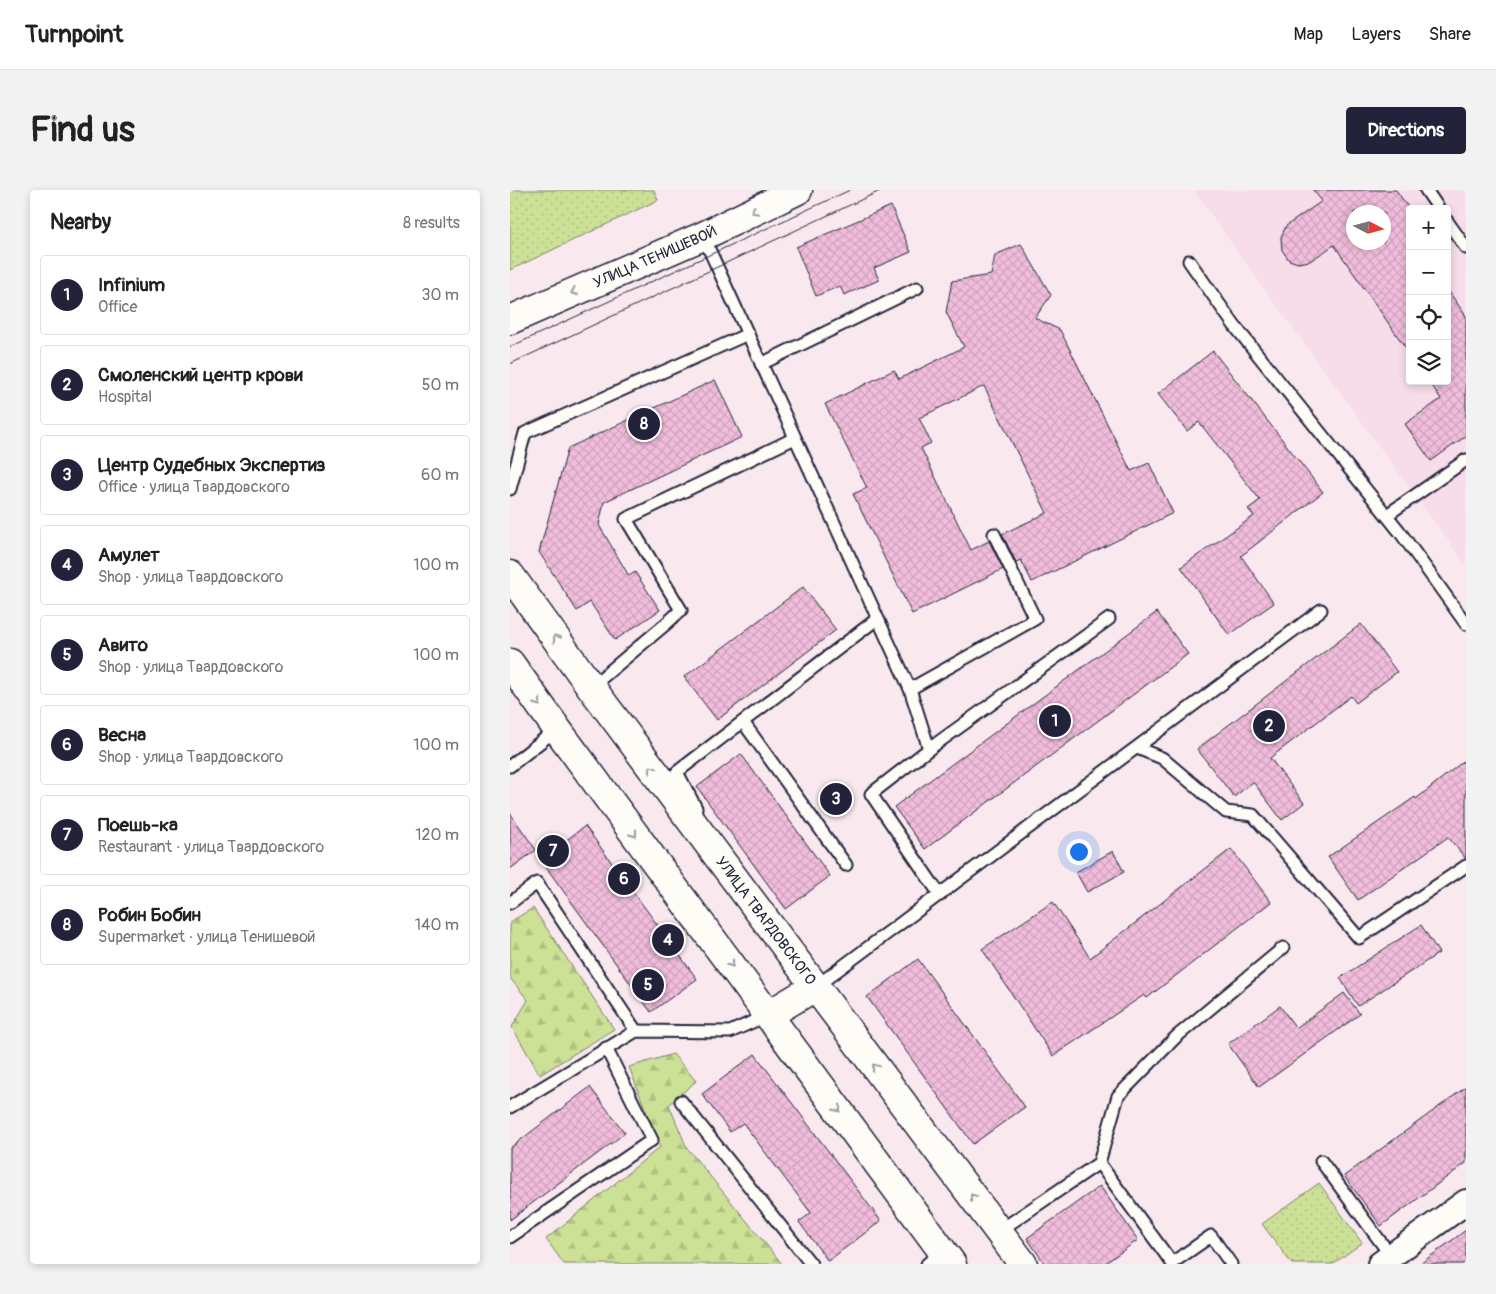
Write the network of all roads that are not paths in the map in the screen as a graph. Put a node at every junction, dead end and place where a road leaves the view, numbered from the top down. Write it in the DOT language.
graph roads {
  1 [pos="798,190"];
  2 [pos="1426,190"];
  3 [pos="1436,205"];
  4 [pos="1451,227"];
  5 [pos="703,236"];
  6 [pos="1466,248"];
  7 [pos="1189,261"];
  8 [pos="917,288"];
  9 [pos="510,320"];
  10 [pos="748,334"];
  11 [pos="761,364"];
  12 [pos="795,438"];
  13 [pos="1466,460"];
  14 [pos="510,489"];
  15 [pos="1387,515"];
  16 [pos="994,534"];
  17 [pos="510,575"];
  18 [pos="1321,610"];
  19 [pos="878,619"];
  20 [pos="1109,619"];
  21 [pos="1466,624"];
  22 [pos="510,663"];
  23 [pos="591,687"];
  24 [pos="910,689"];
  25 [pos="743,722"];
  26 [pos="557,729"];
  27 [pos="1137,748"];
  28 [pos="929,749"];
  29 [pos="510,766"];
  30 [pos="846,864"];
  31 [pos="1466,866"];
  32 [pos="731,872"];
  33 [pos="940,895"];
  34 [pos="510,903"];
  35 [pos="1283,948"];
  36 [pos="815,987"];
  37 [pos="768,1015"];
  38 [pos="636,1031"];
  39 [pos="606,1048"];
  40 [pos="682,1101"];
  41 [pos="511,1106"];
  42 [pos="1321,1162"];
  43 [pos="1099,1163"];
  44 [pos="1466,1202"];
  45 [pos="999,1231"];
  46 [pos="510,1237"];
  47 [pos="941,1260"];
  48 [pos="1385,1260"];
  49 [pos="811,1264"];
  50 [pos="1023,1264"];
  51 [pos="1231,1264"];
  1 -- 5 [label="street, УЛИЦА ТЕНИШЕВОЙ, one-way"];
  2 -- 3 [label="lane"];
  4 -- 6 [label="lane"];
  5 -- 9 [label="street, УЛИЦА ТЕНИШЕВОЙ, one-way"];
  5 -- 10 [label="lane"];
  7 -- 15 [label="lane"];
  8 -- 11 [label="lane"];
  10 -- 11 [label="lane"];
  10 -- 14 [label="lane"];
  11 -- 12 [label="lane"];
  12 -- 19 [label="lane"];
  12 -- 23 [label="lane"];
  13 -- 15 [label="lane"];
  15 -- 21 [label="lane"];
  16 -- 24 [label="lane"];
  23 -- 17 [label="street, УЛИЦА ТВАРДОВСКОГО, one-way"];
  18 -- 27 [label="lane"];
  19 -- 24 [label="lane"];
  19 -- 25 [label="lane"];
  20 -- 28 [label="lane"];
  22 -- 26 [label="street, one-way"];
  32 -- 23 [label="street, УЛИЦА ТВАРДОВСКОГО, one-way"];
  24 -- 28 [label="lane"];
  25 -- 30 [label="lane"];
  25 -- 32 [label="lane"];
  26 -- 29 [label="lane"];
  26 -- 37 [label="street, one-way"];
  27 -- 31 [label="lane"];
  27 -- 33 [label="lane"];
  28 -- 33 [label="lane"];
  32 -- 36 [label="street, УЛИЦА ТВАРДОВСКОГО"];
  33 -- 36 [label="lane"];
  34 -- 38 [label="lane"];
  35 -- 43 [label="lane"];
  36 -- 37 [label="street"];
  45 -- 36 [label="street, УЛИЦА ТВАРДОВСКОГО, one-way"];
  37 -- 38 [label="lane"];
  37 -- 47 [label="street, one-way"];
  38 -- 39 [label="lane"];
  39 -- 41 [label="lane"];
  39 -- 46 [label="lane"];
  40 -- 49 [label="lane"];
  42 -- 48 [label="lane"];
  43 -- 45 [label="lane"];
  43 -- 51 [label="lane"];
  44 -- 48 [label="street"];
  45 -- 50 [label="street, УЛИЦА ТВАРДОВСКОГО"];
}
